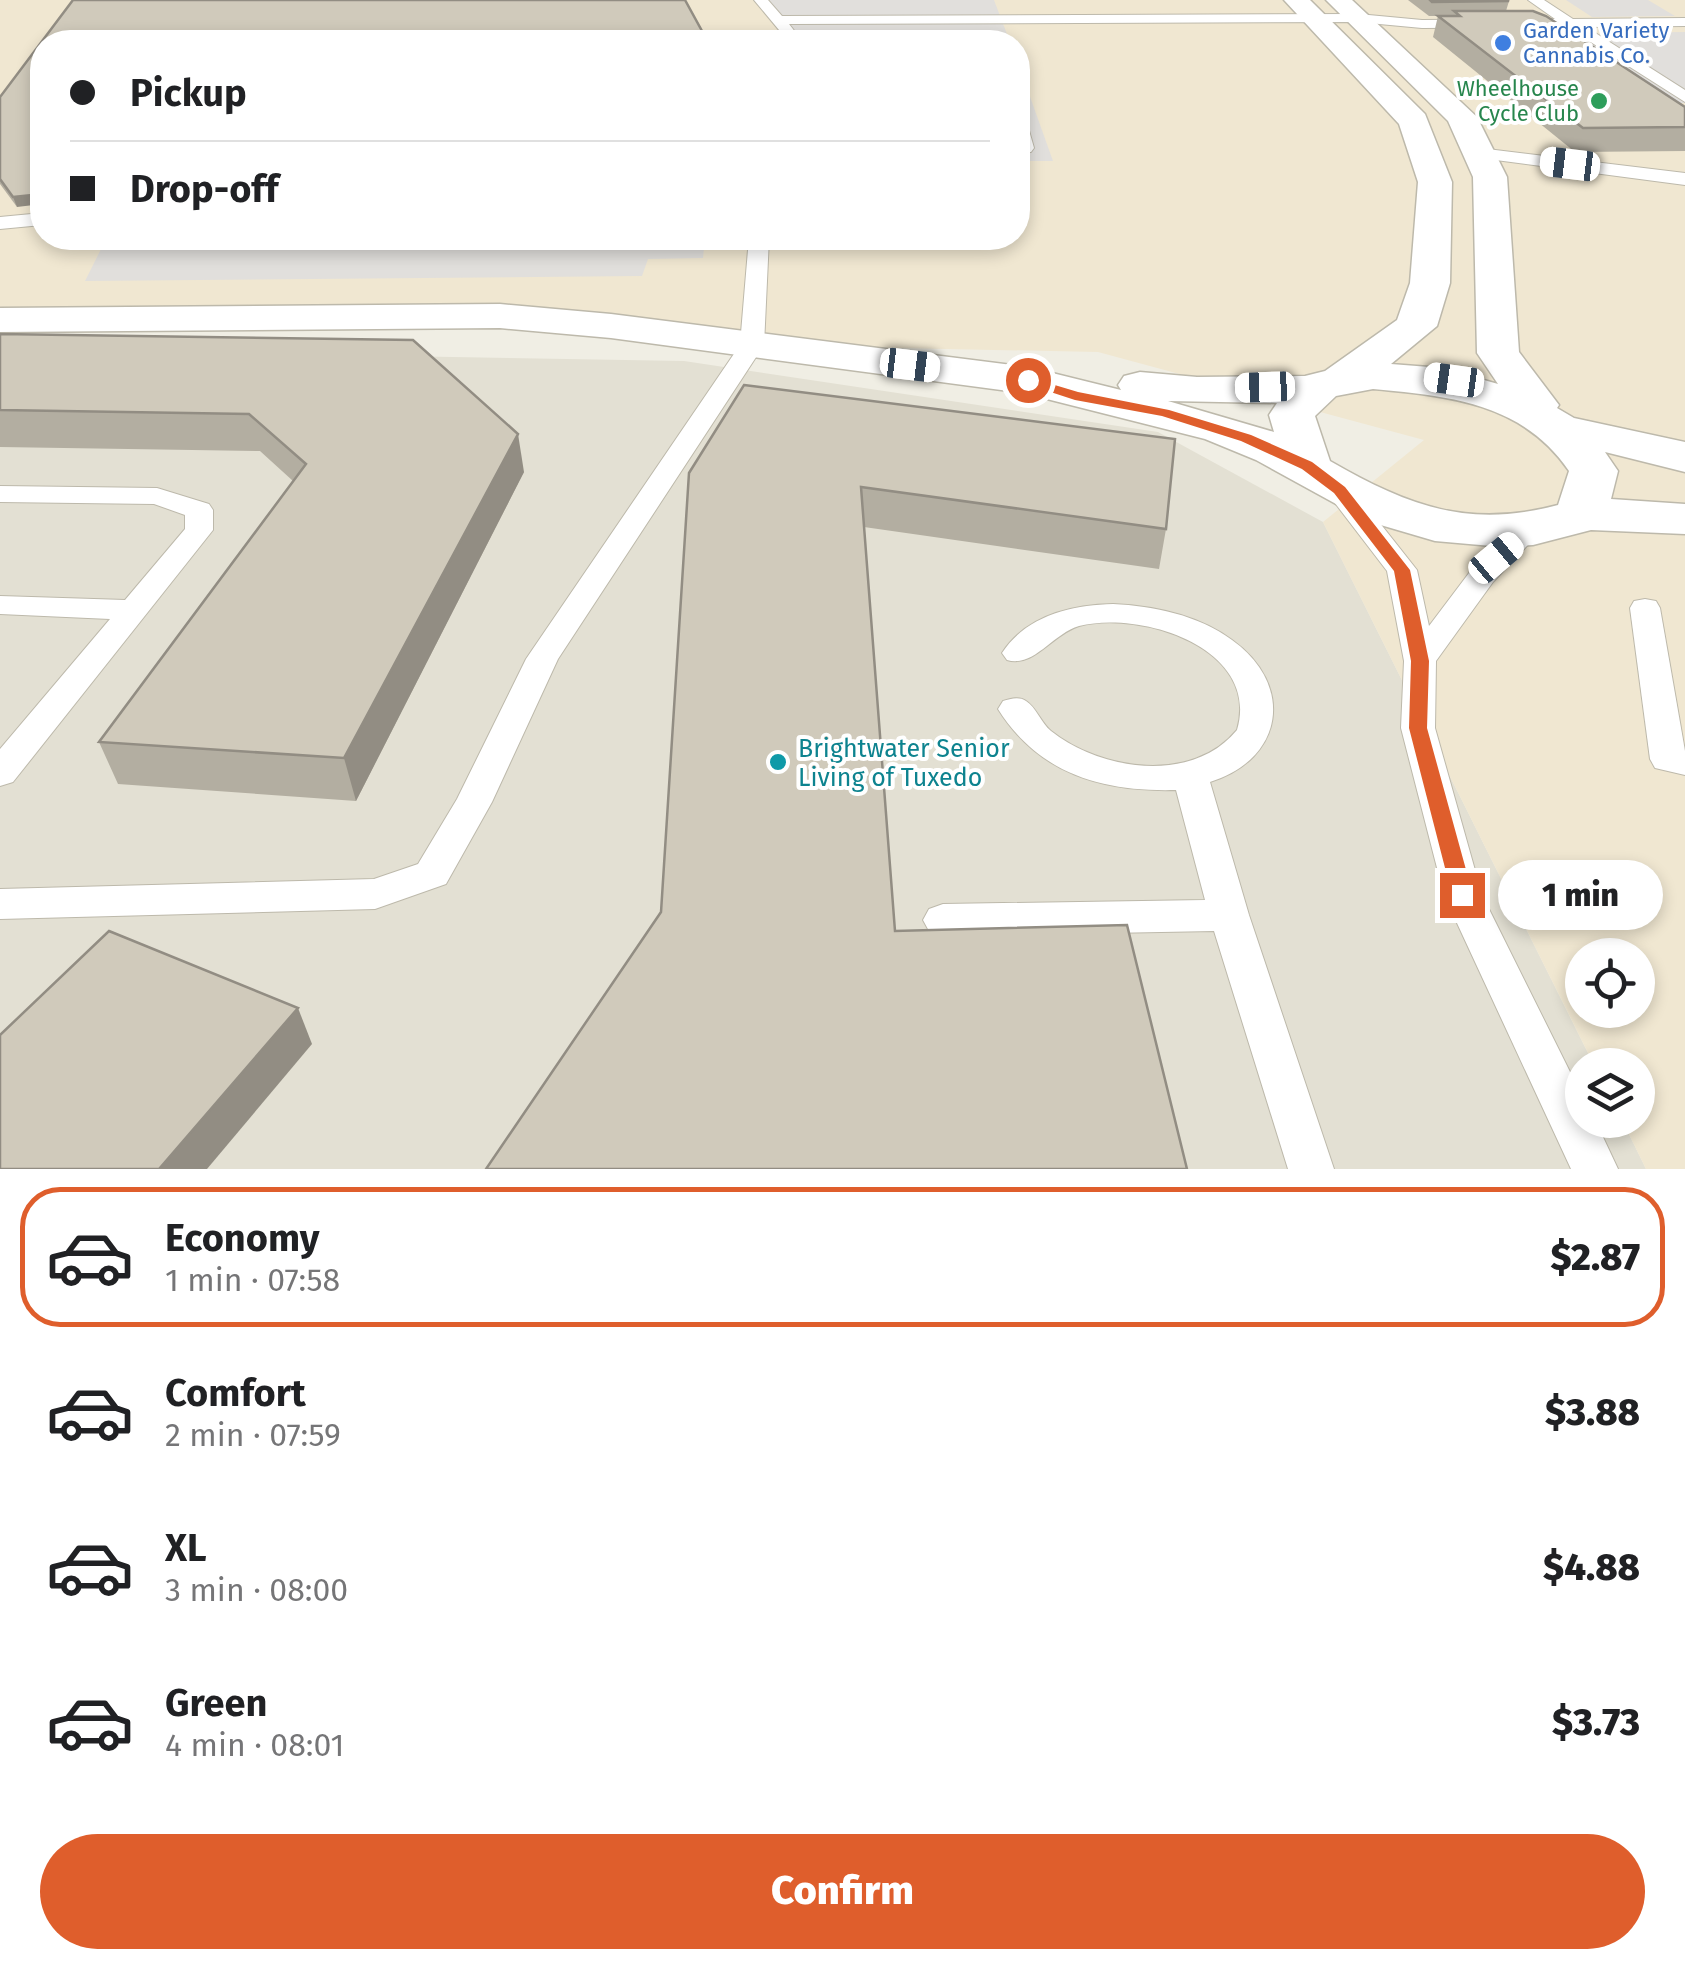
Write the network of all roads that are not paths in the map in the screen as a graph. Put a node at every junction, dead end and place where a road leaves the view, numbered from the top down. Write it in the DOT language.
graph roads {
  1 [pos="761,0"];
  2 [pos="981,0"];
  3 [pos="1535,0"];
  4 [pos="1550,10"];
  5 [pos="1342,15"];
  6 [pos="777,20"];
  7 [pos="1685,22"];
  8 [pos="1571,24"];
  9 [pos="991,25"];
  10 [pos="786,30"];
  11 [pos="915,30"];
  12 [pos="1685,97"];
  13 [pos="1479,153"];
  14 [pos="1685,179"];
  15 [pos="30,220"];
  16 [pos="0,223"];
  17 [pos="758,250"];
  18 [pos="0,320"];
  19 [pos="752,345"];
  20 [pos="1028,380"];
  21 [pos="1329,385"];
  22 [pos="1536,406"];
  23 [pos="1577,431"];
  24 [pos="1685,456"];
  25 [pos="1323,478"];
  26 [pos="0,494"];
  27 [pos="1580,516"];
  28 [pos="1685,519"];
  29 [pos="1528,530"];
  30 [pos="0,605"];
  31 [pos="1645,608"];
  32 [pos="136,610"];
  33 [pos="1018,653"];
  34 [pos="1420,661"];
  35 [pos="1015,708"];
  36 [pos="1685,763"];
  37 [pos="0,773"];
  38 [pos="1190,775"];
  39 [pos="0,904"];
  40 [pos="1229,915"];
  41 [pos="943,920"];
  42 [pos="1312,1169"];
  43 [pos="1595,1169"];
  1 -- 6 [label="lane"];
  2 -- 9 [label="lane"];
  3 -- 4 [label="lane"];
  4 -- 5 [label="lane"];
  4 -- 8 [label="lane"];
  5 -- 8 [label="lane"];
  5 -- 9 [label="lane"];
  5 -- 13 [label="street"];
  5 -- 21 [label="street"];
  6 -- 9 [label="lane"];
  6 -- 10 [label="lane"];
  7 -- 8 [label="lane"];
  8 -- 12 [label="lane"];
  9 -- 11 [label="lane"];
  13 -- 14 [label="lane"];
  13 -- 22 [label="street"];
  15 -- 16 [label="lane"];
  17 -- 19 [label="lane"];
  18 -- 19 [label="street"];
  19 -- 20 [label="street"];
  19 -- 39 [label="lane"];
  20 -- 21 [label="street"];
  20 -- 25 [label="street"];
  21 -- 22 [label="street"];
  21 -- 25 [label="street"];
  22 -- 23 [label="street"];
  23 -- 24 [label="street"];
  23 -- 27 [label="street"];
  25 -- 29 [label="street"];
  25 -- 34 [label="lane"];
  26 -- 32 [label="lane"];
  27 -- 28 [label="street"];
  27 -- 29 [label="street"];
  29 -- 34 [label="lane"];
  30 -- 32 [label="lane"];
  31 -- 36 [label="lane"];
  32 -- 37 [label="lane"];
  33 -- 38 [label="lane"];
  34 -- 43 [label="lane"];
  35 -- 38 [label="lane"];
  38 -- 40 [label="lane"];
  40 -- 41 [label="lane"];
  40 -- 42 [label="lane"];
}
